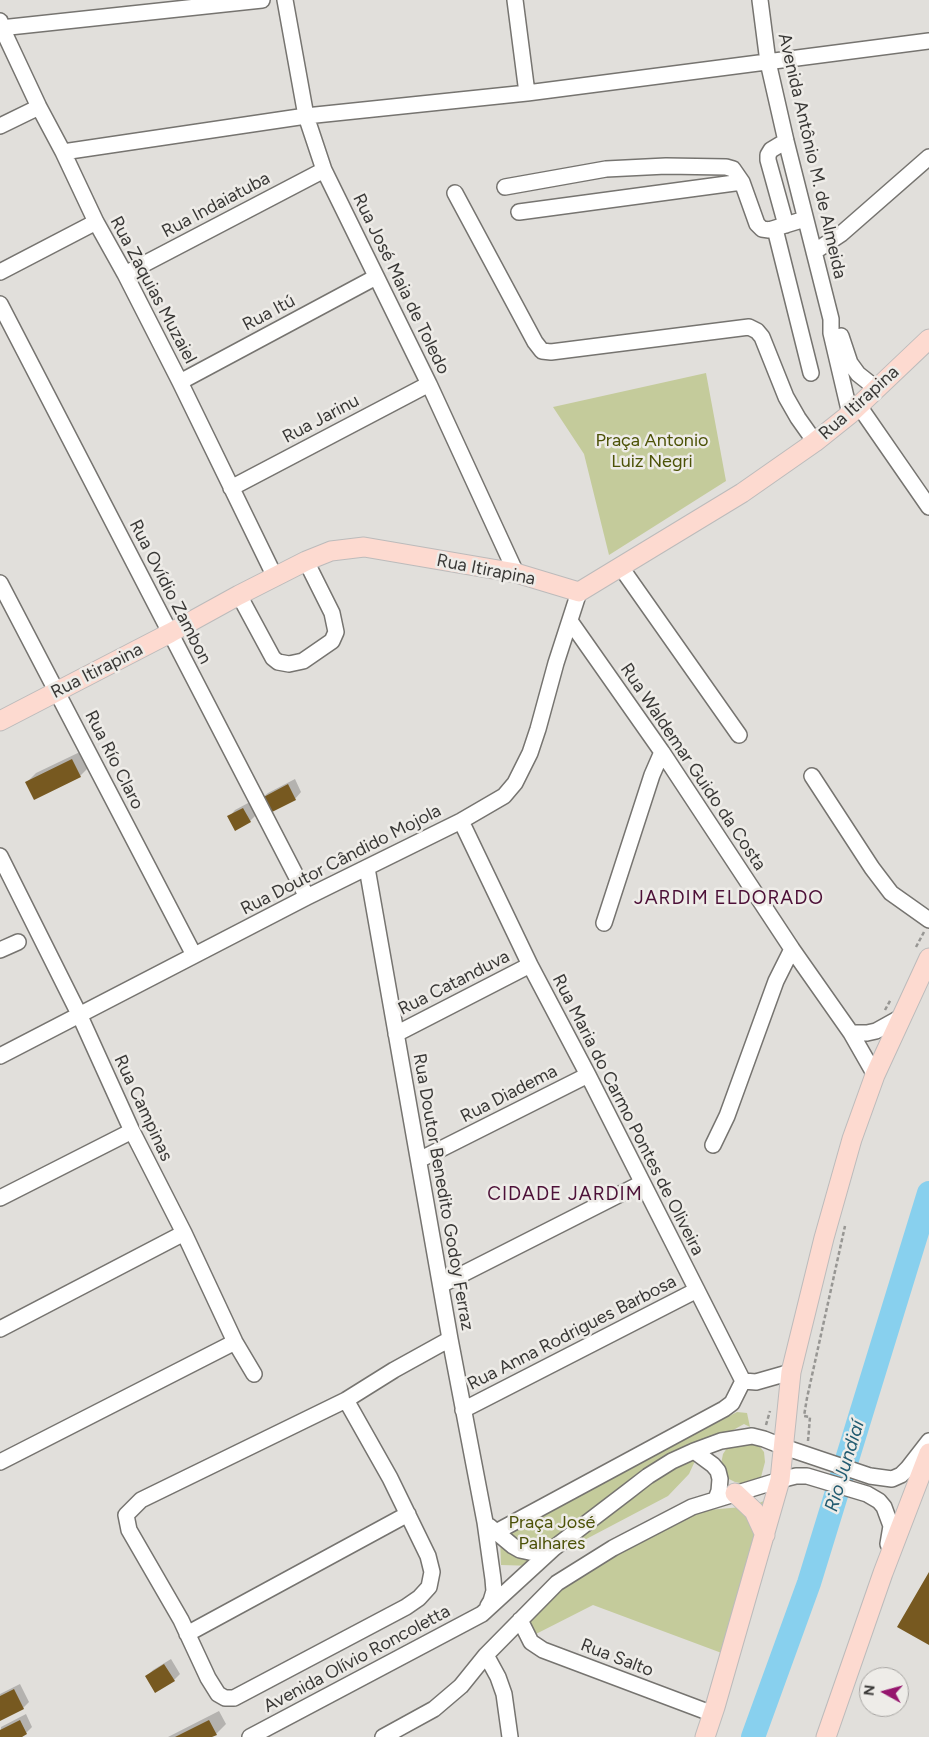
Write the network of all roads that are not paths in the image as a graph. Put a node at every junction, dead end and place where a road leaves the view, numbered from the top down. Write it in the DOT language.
graph roads {
  1 [pos="262,0"];
  2 [pos="285,0"];
  3 [pos="515,0"];
  4 [pos="760,0"];
  5 [pos="0,25"];
  6 [pos="929,41"];
  7 [pos="768,62"];
  8 [pos="528,93"];
  9 [pos="39,108"];
  10 [pos="306,116"];
  11 [pos="0,126"];
  12 [pos="786,141"];
  13 [pos="63,152"];
  14 [pos="929,157"];
  15 [pos="324,170"];
  16 [pos="742,182"];
  17 [pos="505,187"];
  18 [pos="455,193"];
  19 [pos="519,212"];
  20 [pos="805,219"];
  21 [pos="96,222"];
  22 [pos="780,227"];
  23 [pos="814,252"];
  24 [pos="0,272"];
  25 [pos="125,274"];
  26 [pos="376,278"];
  27 [pos="0,304"];
  28 [pos="831,319"];
  29 [pos="929,339"];
  30 [pos="811,373"];
  31 [pos="180,382"];
  32 [pos="428,384"];
  33 [pos="877,389"];
  34 [pos="855,410"];
  35 [pos="815,442"];
  36 [pos="231,488"];
  37 [pos="929,506"];
  38 [pos="306,561"];
  39 [pos="620,566"];
  40 [pos="516,573"];
  41 [pos="275,577"];
  42 [pos="0,583"];
  43 [pos="579,592"];
  44 [pos="239,595"];
  45 [pos="570,621"];
  46 [pos="170,633"];
  47 [pos="58,691"];
  48 [pos="0,721"];
  49 [pos="739,735"];
  50 [pos="662,752"];
  51 [pos="812,776"];
  52 [pos="461,821"];
  53 [pos="0,856"];
  54 [pos="367,868"];
  55 [pos="306,897"];
  56 [pos="929,920"];
  57 [pos="604,923"];
  58 [pos="18,942"];
  59 [pos="792,949"];
  60 [pos="0,950"];
  61 [pos="194,955"];
  62 [pos="929,958"];
  63 [pos="530,965"];
  64 [pos="79,1014"];
  65 [pos="903,1016"];
  66 [pos="396,1034"];
  67 [pos="851,1034"];
  68 [pos="0,1056"];
  69 [pos="588,1075"];
  70 [pos="875,1075"];
  71 [pos="132,1131"];
  72 [pos="713,1145"];
  73 [pos="419,1160"];
  74 [pos="642,1183"];
  75 [pos="0,1198"];
  76 [pos="184,1233"];
  77 [pos="441,1285"];
  78 [pos="697,1290"];
  79 [pos="0,1329"];
  80 [pos="450,1339"];
  81 [pos="235,1342"];
  82 [pos="791,1372"];
  83 [pos="254,1374"];
  84 [pos="742,1381"];
  85 [pos="346,1400"];
  86 [pos="463,1410"];
  87 [pos="929,1441"];
  88 [pos="784,1447"];
  89 [pos="694,1451"];
  90 [pos="929,1453"];
  91 [pos="0,1462"];
  92 [pos="780,1480"];
  93 [pos="735,1493"];
  94 [pos="716,1499"];
  95 [pos="408,1514"];
  96 [pos="490,1527"];
  97 [pos="765,1535"];
  98 [pos="554,1548"];
  99 [pos="883,1573"];
  100 [pos="482,1614"];
  101 [pos="520,1620"];
  102 [pos="187,1634"];
  103 [pos="486,1655"];
  104 [pos="713,1714"];
  105 [pos="250,1737"];
  106 [pos="383,1737"];
  107 [pos="510,1737"];
  108 [pos="705,1737"];
  109 [pos="826,1737"];
  1 -- 5 [label="street"];
  2 -- 10 [label="street, Rua José Maia de Toledo"];
  3 -- 8 [label="street"];
  4 -- 7 [label="street, Avenida Antônio M. de Almeida"];
  5 -- 9 [label="street, Rua Zaquias Muzaiel"];
  6 -- 7 [label="street"];
  7 -- 8 [label="street"];
  7 -- 12 [label="street, Avenida Antônio M. de Almeida"];
  8 -- 10 [label="street"];
  9 -- 11 [label="street"];
  9 -- 13 [label="street, Rua Zaquias Muzaiel"];
  10 -- 13 [label="street"];
  10 -- 15 [label="street, Rua José Maia de Toledo"];
  12 -- 20 [label="street, Avenida Antônio M. de Almeida"];
  12 -- 22 [label="street"];
  13 -- 21 [label="street, Rua Zaquias Muzaiel"];
  14 -- 23 [label="street"];
  15 -- 25 [label="street, Rua Indaiatuba"];
  15 -- 26 [label="street, Rua José Maia de Toledo"];
  16 -- 17 [label="street"];
  16 -- 19 [label="street"];
  16 -- 22 [label="street"];
  18 -- 35 [label="street"];
  20 -- 22 [label="street"];
  20 -- 23 [label="street, Avenida Antônio M. de Almeida"];
  21 -- 24 [label="street"];
  21 -- 25 [label="street, Rua Zaquias Muzaiel"];
  22 -- 30 [label="street"];
  23 -- 28 [label="street, Avenida Antônio M. de Almeida"];
  25 -- 31 [label="street, Rua Zaquias Muzaiel"];
  26 -- 31 [label="street, Rua Itú"];
  26 -- 32 [label="street, Rua José Maia de Toledo"];
  27 -- 46 [label="street, Rua Ovídio Zambon"];
  28 -- 33 [label="street, Avenida Antônio M. de Almeida"];
  28 -- 34 [label="street, Avenida Antônio M. de Almeida"];
  29 -- 33 [label="main road, Rua Itirapina"];
  31 -- 36 [label="street, Rua Zaquias Muzaiel"];
  32 -- 36 [label="street, Rua Jarinu"];
  32 -- 40 [label="street, Rua José Maia de Toledo"];
  33 -- 34 [label="main road, Rua Itirapina"];
  34 -- 35 [label="main road, Rua Itirapina"];
  34 -- 37 [label="street"];
  35 -- 39 [label="main road, Rua Itirapina"];
  36 -- 41 [label="street, Rua Zaquias Muzaiel"];
  38 -- 40 [label="main road, Rua Itirapina"];
  38 -- 41 [label="main road, Rua Itirapina"];
  38 -- 44 [label="street"];
  39 -- 43 [label="main road, Rua Itirapina"];
  39 -- 49 [label="street"];
  40 -- 43 [label="main road, Rua Itirapina"];
  41 -- 44 [label="main road, Rua Itirapina"];
  42 -- 47 [label="street, Rua Río Claro"];
  43 -- 45 [label="street, Rua Doutor Cândido Mojola"];
  44 -- 46 [label="main road, Rua Itirapina"];
  45 -- 50 [label="street, Rua Waldemar Guido da Costa"];
  45 -- 52 [label="street, Rua Doutor Cândido Mojola"];
  46 -- 47 [label="main road, Rua Itirapina"];
  46 -- 55 [label="street, Rua Ovídio Zambon"];
  47 -- 48 [label="main road, Rua Itirapina"];
  47 -- 61 [label="street, Rua Río Claro"];
  50 -- 57 [label="street"];
  50 -- 59 [label="street, Rua Waldemar Guido da Costa"];
  51 -- 56 [label="street"];
  52 -- 54 [label="street, Rua Doutor Cândido Mojola"];
  52 -- 63 [label="street, Rua Maria do Carmo Pontes de Oliveira"];
  53 -- 64 [label="street, Rua Campinas"];
  54 -- 55 [label="street, Rua Doutor Cândido Mojola"];
  54 -- 66 [label="street, Rua Doutor Benedito Godoy Ferraz"];
  55 -- 61 [label="street, Rua Doutor Cândido Mojola"];
  58 -- 60 [label="street"];
  59 -- 67 [label="street, Rua Waldemar Guido da Costa"];
  59 -- 72 [label="street"];
  61 -- 64 [label="street, Rua Doutor Cândido Mojola"];
  62 -- 65 [label="main road"];
  63 -- 66 [label="street, Rua Catanduva"];
  63 -- 69 [label="street, Rua Maria do Carmo Pontes de Oliveira"];
  64 -- 68 [label="street, Rua Doutor Cândido Mojola"];
  64 -- 71 [label="street, Rua Campinas"];
  65 -- 67 [label="street"];
  65 -- 70 [label="main road"];
  66 -- 73 [label="street, Rua Doutor Benedito Godoy Ferraz"];
  67 -- 70 [label="street, Rua Waldemar Guido da Costa"];
  69 -- 73 [label="street, Rua Diadema"];
  69 -- 74 [label="street, Rua Maria do Carmo Pontes de Oliveira"];
  70 -- 82 [label="main road"];
  71 -- 75 [label="street"];
  71 -- 76 [label="street, Rua Campinas"];
  73 -- 77 [label="street, Rua Doutor Benedito Godoy Ferraz"];
  74 -- 77 [label="street"];
  74 -- 78 [label="street, Rua Maria do Carmo Pontes de Oliveira"];
  76 -- 79 [label="street"];
  76 -- 81 [label="street, Rua Campinas"];
  77 -- 80 [label="street, Rua Doutor Benedito Godoy Ferraz"];
  78 -- 84 [label="street, Rua Maria do Carmo Pontes de Oliveira"];
  78 -- 86 [label="street, Rua Anna Rodrigues Barbosa"];
  80 -- 85 [label="street"];
  80 -- 86 [label="street, Rua Doutor Benedito Godoy Ferraz"];
  81 -- 83 [label="street, Rua Campinas"];
  81 -- 91 [label="street"];
  82 -- 84 [label="street"];
  82 -- 88 [label="main road"];
  84 -- 96 [label="street"];
  85 -- 95 [label="street"];
  85 -- 102 [label="street"];
  86 -- 96 [label="street, Rua Doutor Benedito Godoy Ferraz"];
  87 -- 88 [label="street, Avenida Olívio Roncoletta"];
  88 -- 89 [label="street, Avenida Olívio Roncoletta"];
  88 -- 92 [label="main road"];
  89 -- 94 [label="street"];
  89 -- 98 [label="street, Avenida Olívio Roncoletta"];
  90 -- 99 [label="main road"];
  92 -- 93 [label="street"];
  92 -- 97 [label="main road"];
  92 -- 99 [label="street"];
  93 -- 94 [label="street"];
  93 -- 97 [label="main road"];
  94 -- 101 [label="street"];
  95 -- 102 [label="street"];
  95 -- 102 [label="street"];
  96 -- 98 [label="street"];
  96 -- 100 [label="street, Rua Doutor Benedito Godoy Ferraz"];
  97 -- 104 [label="main road"];
  98 -- 100 [label="street, Avenida Olívio Roncoletta"];
  99 -- 109 [label="main road"];
  100 -- 105 [label="street, Avenida Olívio Roncoletta"];
  101 -- 103 [label="street"];
  101 -- 104 [label="street, Rua Salto"];
  103 -- 106 [label="street"];
  103 -- 107 [label="street"];
  104 -- 108 [label="main road"];
}
